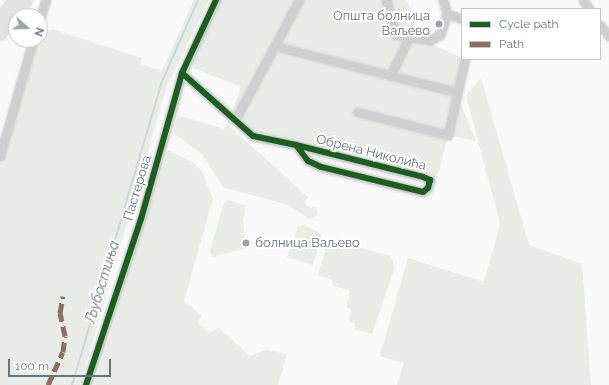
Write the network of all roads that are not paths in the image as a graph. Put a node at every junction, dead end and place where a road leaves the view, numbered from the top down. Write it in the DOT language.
graph roads {
  1 [pos="15,0"];
  2 [pos="26,0"];
  3 [pos="216,0"];
  4 [pos="299,0"];
  5 [pos="386,0"];
  6 [pos="443,0"];
  7 [pos="447,14"];
  8 [pos="461,19"];
  9 [pos="0,20"];
  10 [pos="0,34"];
  11 [pos="410,37"];
  12 [pos="275,46"];
  13 [pos="31,48"];
  14 [pos="465,60"];
  15 [pos="182,73"];
  16 [pos="390,76"];
  17 [pos="456,92"];
  18 [pos="357,112"];
  19 [pos="236,120"];
  20 [pos="296,145"];
  21 [pos="0,156"];
  22 [pos="86,385"];
  1 -- 9 [label="main road"];
  2 -- 10 [label="main road"];
  3 -- 15 [label="street, Пастерова"];
  4 -- 12 [label="street"];
  5 -- 11 [label="street"];
  6 -- 7 [label="street"];
  7 -- 8 [label="street"];
  7 -- 11 [label="street"];
  11 -- 16 [label="street"];
  12 -- 16 [label="street"];
  12 -- 19 [label="street"];
  13 -- 21 [label="street"];
  14 -- 17 [label="street"];
  15 -- 19 [label="street, Обрена Николића"];
  15 -- 22 [label="street, Пастерова"];
  16 -- 17 [label="street"];
  17 -- 18 [label="street"];
  19 -- 20 [label="street, Обрена Николића"];
  20 -- 20 [label="street, Обрена Николића"];
}
